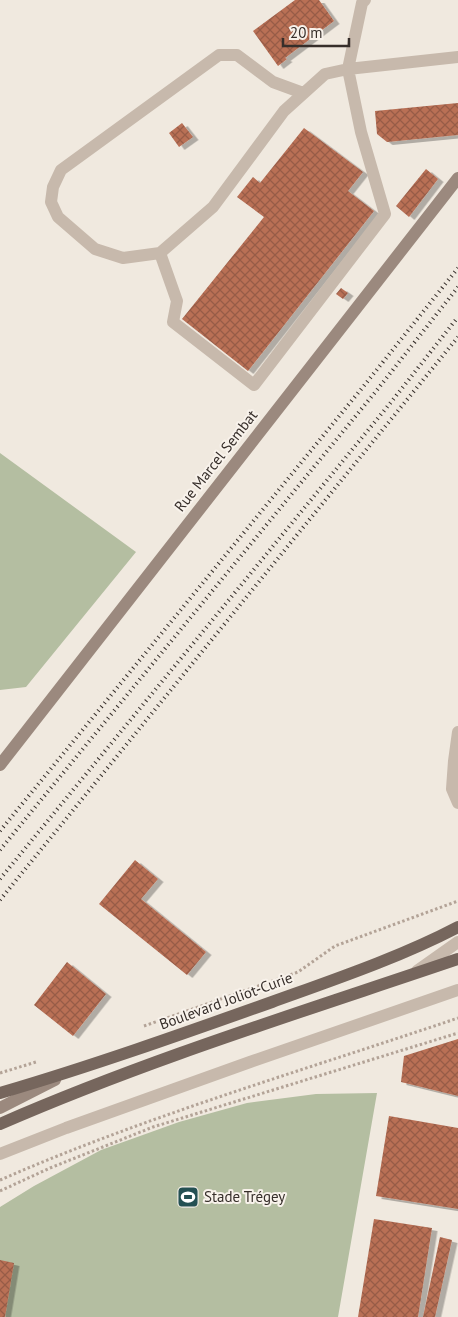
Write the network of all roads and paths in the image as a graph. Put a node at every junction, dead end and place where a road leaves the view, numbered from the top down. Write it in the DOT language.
graph roads {
  1 [pos="365,0"];
  2 [pos="458,57"];
  3 [pos="348,69"];
  4 [pos="303,93"];
  5 [pos="458,178"];
  6 [pos="160,253"];
  7 [pos="458,732"];
  8 [pos="0,765"];
  9 [pos="458,803"];
  10 [pos="458,901"];
  11 [pos="458,926"];
  12 [pos="458,942"];
  13 [pos="458,959"];
  14 [pos="412,974"];
  15 [pos="458,990"];
  16 [pos="458,1018"];
  17 [pos="143,1027"];
  18 [pos="458,1033"];
  19 [pos="44,1059"];
  20 [pos="0,1072"];
  21 [pos="68,1073"];
  22 [pos="0,1093"];
  23 [pos="0,1108"];
  24 [pos="0,1124"];
  25 [pos="0,1154"];
  26 [pos="0,1180"];
  27 [pos="0,1191"];
  1 -- 3 [label="street"];
  2 -- 3 [label="street"];
  3 -- 4 [label="street"];
  3 -- 6 [label="street"];
  4 -- 6 [label="street"];
  4 -- 6 [label="street"];
  5 -- 8 [label="street, Rue Marcel Sembat"];
  7 -- 9 [label="street"];
  10 -- 17 [label="path"];
  11 -- 21 [label="main road, Boulevard Joliot-Curie"];
  12 -- 14 [label="street"];
  13 -- 14 [label="main road"];
  14 -- 24 [label="main road"];
  15 -- 25 [label="street"];
  16 -- 26 [label="path"];
  18 -- 27 [label="path"];
  19 -- 20 [label="path"];
  21 -- 22 [label="main road, Boulevard Joliot-Curie"];
  21 -- 23 [label="street"];
}
